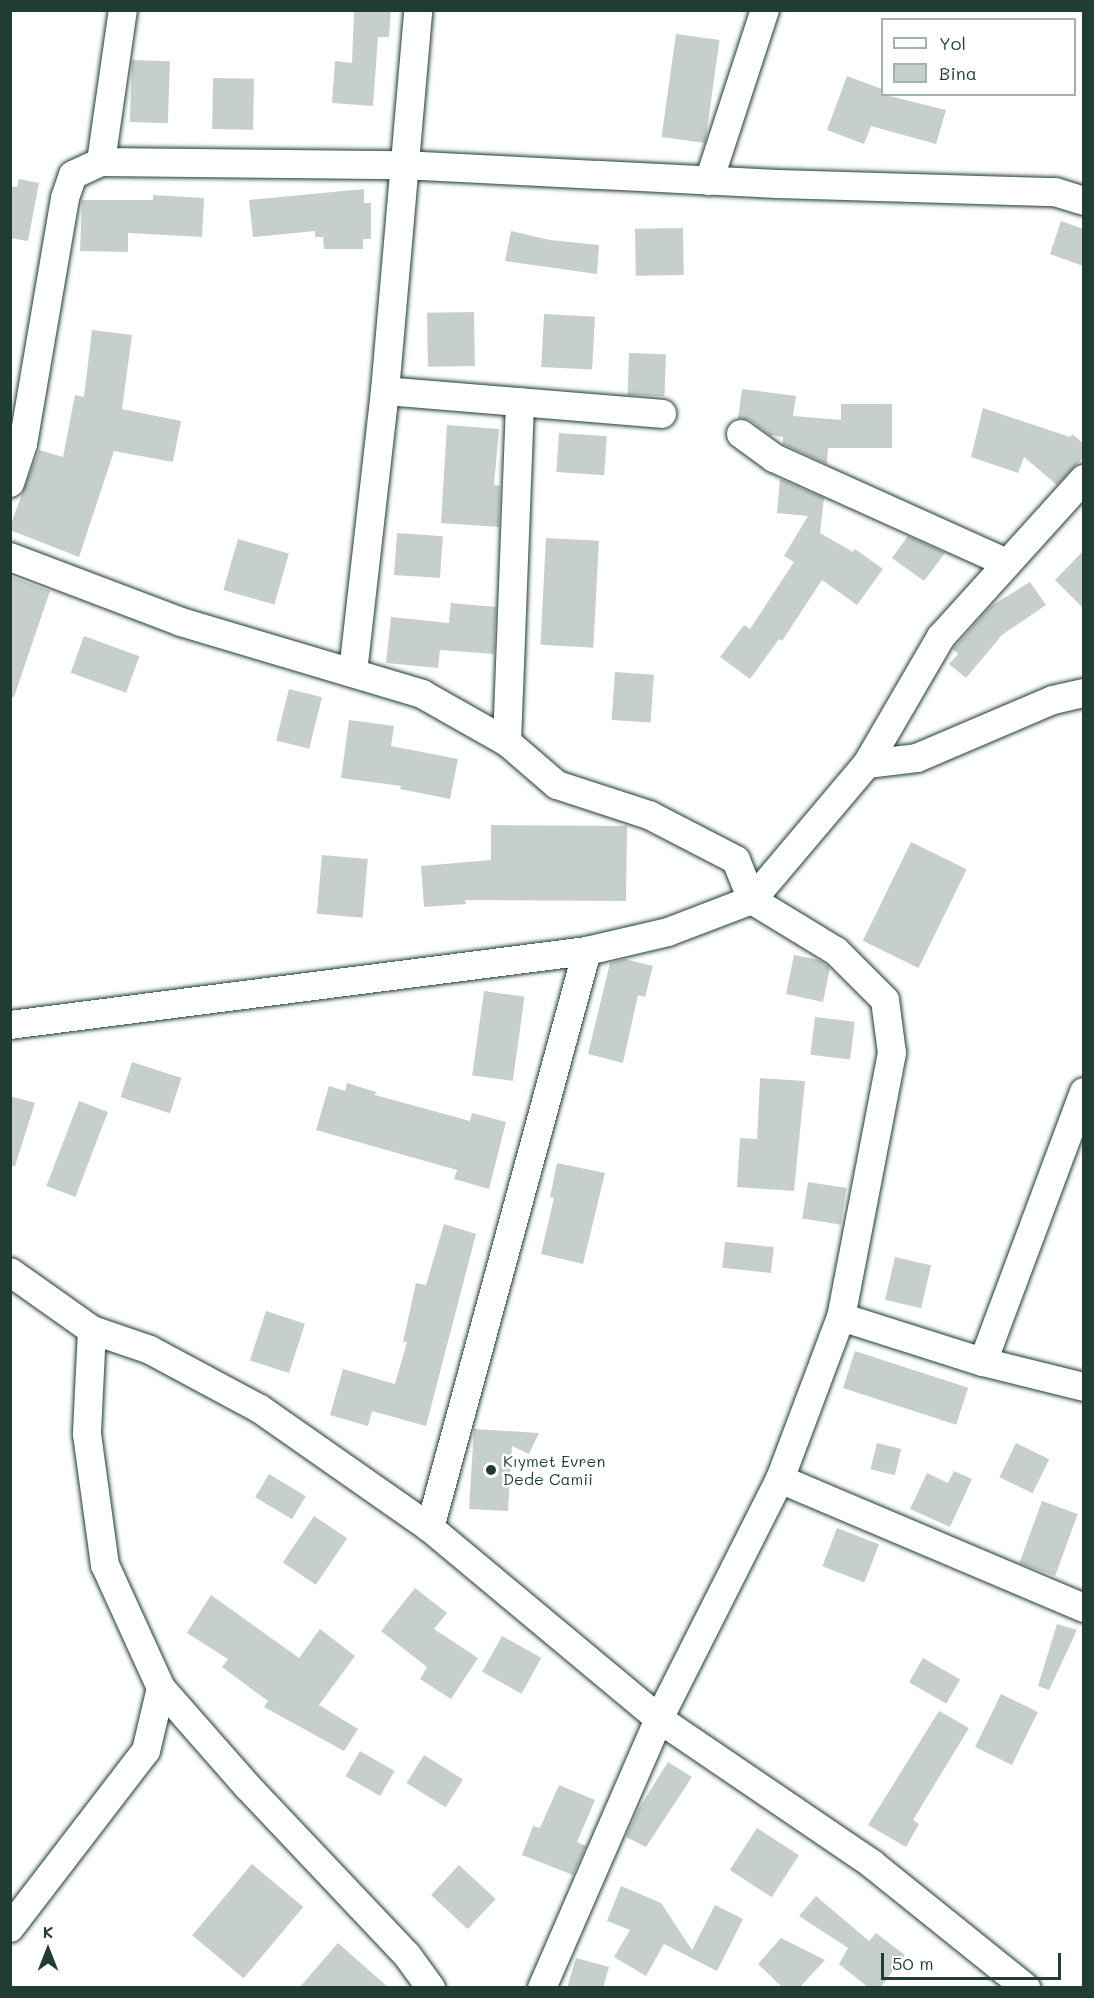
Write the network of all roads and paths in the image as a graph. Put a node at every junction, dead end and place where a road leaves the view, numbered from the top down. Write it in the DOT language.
graph roads {
  1 [pos="123,10"];
  2 [pos="418,10"];
  3 [pos="765,10"];
  4 [pos="101,162"];
  5 [pos="402,165"];
  6 [pos="709,181"];
  7 [pos="1083,201"];
  8 [pos="385,391"];
  9 [pos="520,402"];
  10 [pos="662,414"];
  11 [pos="741,434"];
  12 [pos="1083,479"];
  13 [pos="10,483"];
  14 [pos="10,557"];
  15 [pos="1007,563"];
  16 [pos="353,672"];
  17 [pos="1083,693"];
  18 [pos="507,742"];
  19 [pos="867,764"];
  20 [pos="752,900"];
  21 [pos="587,951"];
  22 [pos="10,1025"];
  23 [pos="1083,1092"];
  24 [pos="10,1272"];
  25 [pos="841,1317"];
  26 [pos="92,1330"];
  27 [pos="983,1362"];
  28 [pos="1083,1387"];
  29 [pos="780,1479"];
  30 [pos="430,1528"];
  31 [pos="1083,1608"];
  32 [pos="161,1688"];
  33 [pos="659,1719"];
  34 [pos="10,1928"];
  35 [pos="431,1988"];
  36 [pos="542,1988"];
  37 [pos="1026,1988"];
  1 -- 4 [label="street"];
  2 -- 5 [label="street"];
  3 -- 6 [label="street"];
  4 -- 5 [label="street"];
  4 -- 13 [label="street"];
  5 -- 6 [label="street"];
  5 -- 8 [label="street"];
  6 -- 7 [label="street"];
  8 -- 9 [label="street"];
  8 -- 16 [label="street"];
  9 -- 10 [label="street"];
  9 -- 18 [label="street"];
  11 -- 15 [label="street"];
  12 -- 15 [label="street"];
  14 -- 16 [label="street"];
  15 -- 19 [label="street"];
  16 -- 18 [label="street"];
  17 -- 19 [label="street"];
  18 -- 20 [label="street"];
  19 -- 20 [label="street"];
  20 -- 21 [label="street"];
  20 -- 25 [label="street"];
  21 -- 22 [label="street"];
  21 -- 30 [label="street"];
  23 -- 27 [label="street"];
  24 -- 26 [label="street"];
  25 -- 27 [label="street"];
  25 -- 29 [label="street"];
  26 -- 30 [label="street"];
  26 -- 32 [label="street"];
  27 -- 28 [label="street"];
  29 -- 31 [label="street"];
  29 -- 33 [label="street"];
  30 -- 33 [label="street"];
  32 -- 34 [label="street"];
  32 -- 35 [label="street"];
  33 -- 36 [label="street"];
  33 -- 37 [label="street"];
}
